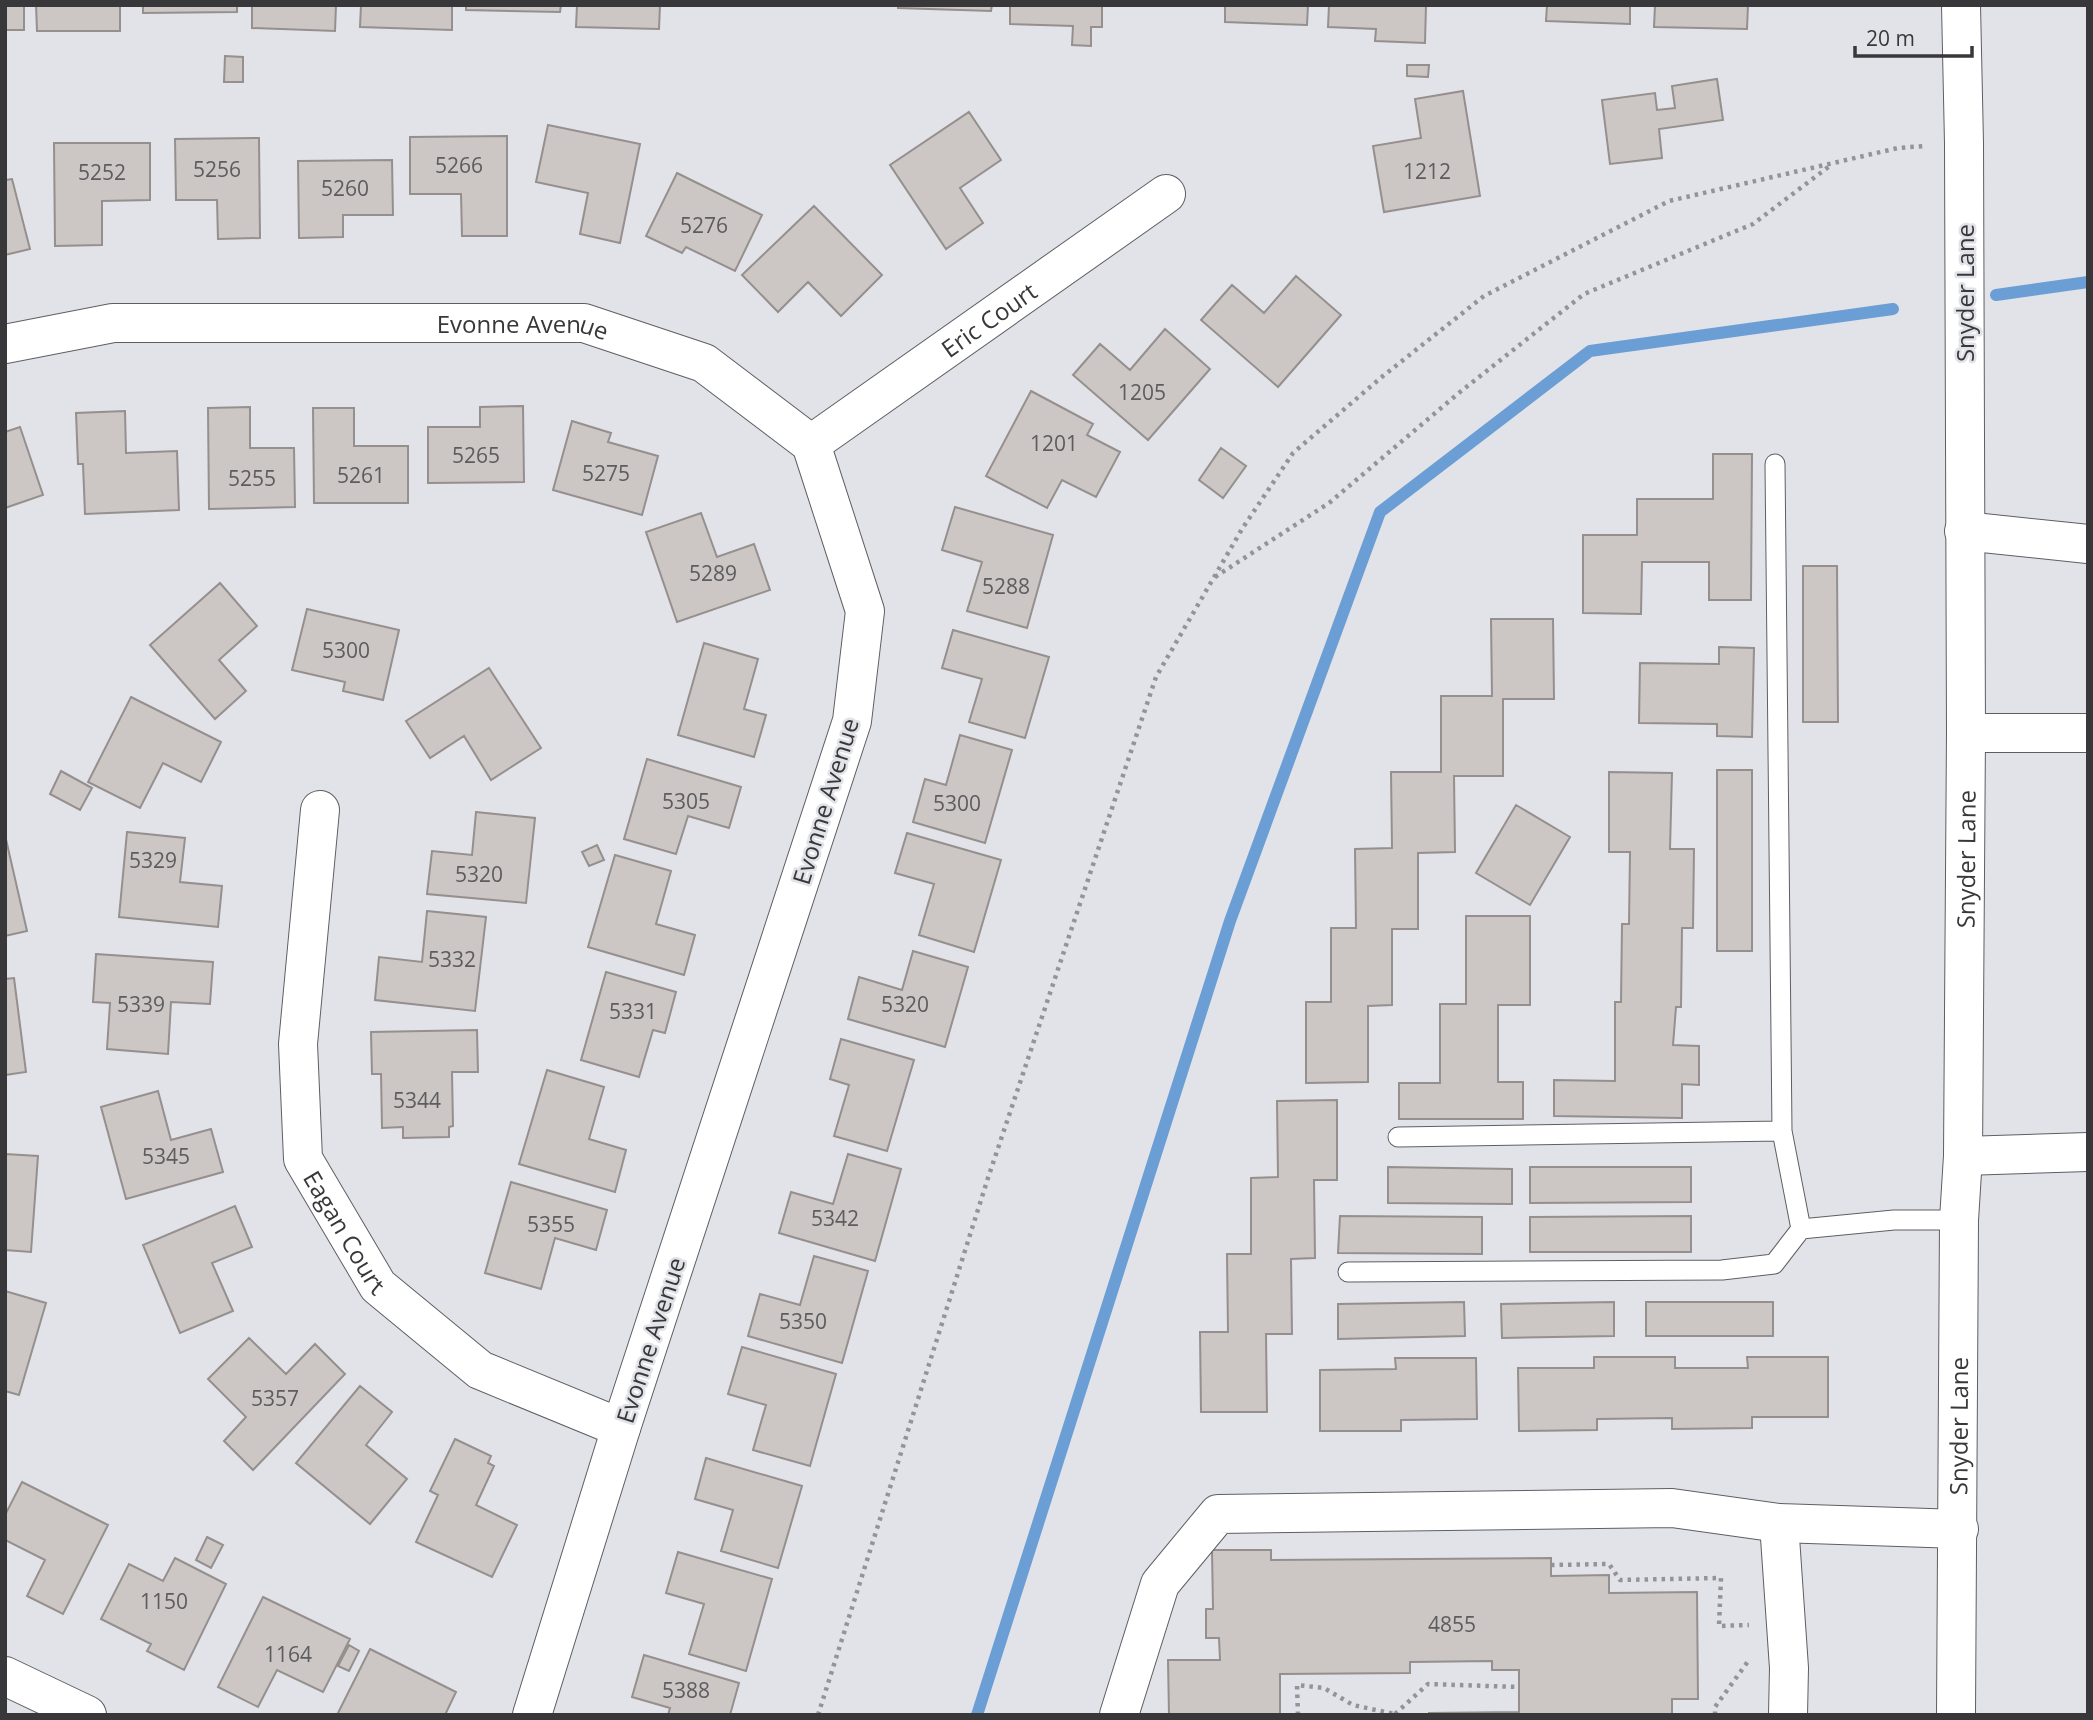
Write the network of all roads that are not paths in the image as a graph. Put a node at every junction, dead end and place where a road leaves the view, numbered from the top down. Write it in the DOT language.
graph roads {
  1 [pos="1961,5"];
  2 [pos="1166,194"];
  3 [pos="5,344"];
  4 [pos="810,444"];
  5 [pos="1775,464"];
  6 [pos="1964,531"];
  7 [pos="2088,544"];
  8 [pos="1966,733"];
  9 [pos="2088,733"];
  10 [pos="320,810"];
  11 [pos="1782,1131"];
  12 [pos="1398,1136"];
  13 [pos="2088,1152"];
  14 [pos="1963,1156"];
  15 [pos="1959,1220"];
  16 [pos="1801,1230"];
  17 [pos="1348,1272"];
  18 [pos="621,1428"];
  19 [pos="1779,1523"];
  20 [pos="1959,1529"];
  21 [pos="5,1676"];
  22 [pos="87,1715"];
  23 [pos="532,1715"];
  24 [pos="1119,1715"];
  25 [pos="1788,1715"];
  26 [pos="1956,1715"];
  1 -- 6 [label="street, Snyder Lane"];
  2 -- 4 [label="street, Eric Court"];
  3 -- 4 [label="street, Evonne Avenue"];
  4 -- 18 [label="street, Evonne Avenue"];
  5 -- 11 [label="lane"];
  6 -- 7 [label="street"];
  6 -- 8 [label="street, Snyder Lane"];
  8 -- 9 [label="street"];
  8 -- 14 [label="street, Snyder Lane"];
  10 -- 18 [label="street, Eagan Court"];
  11 -- 12 [label="lane"];
  11 -- 16 [label="lane"];
  13 -- 14 [label="street"];
  14 -- 15 [label="street, Snyder Lane"];
  15 -- 16 [label="lane"];
  15 -- 20 [label="street, Snyder Lane"];
  16 -- 17 [label="lane"];
  18 -- 23 [label="street, Evonne Avenue"];
  19 -- 20 [label="street"];
  19 -- 24 [label="street"];
  19 -- 25 [label="street"];
  20 -- 26 [label="street, Snyder Lane"];
  21 -- 22 [label="street"];
}
